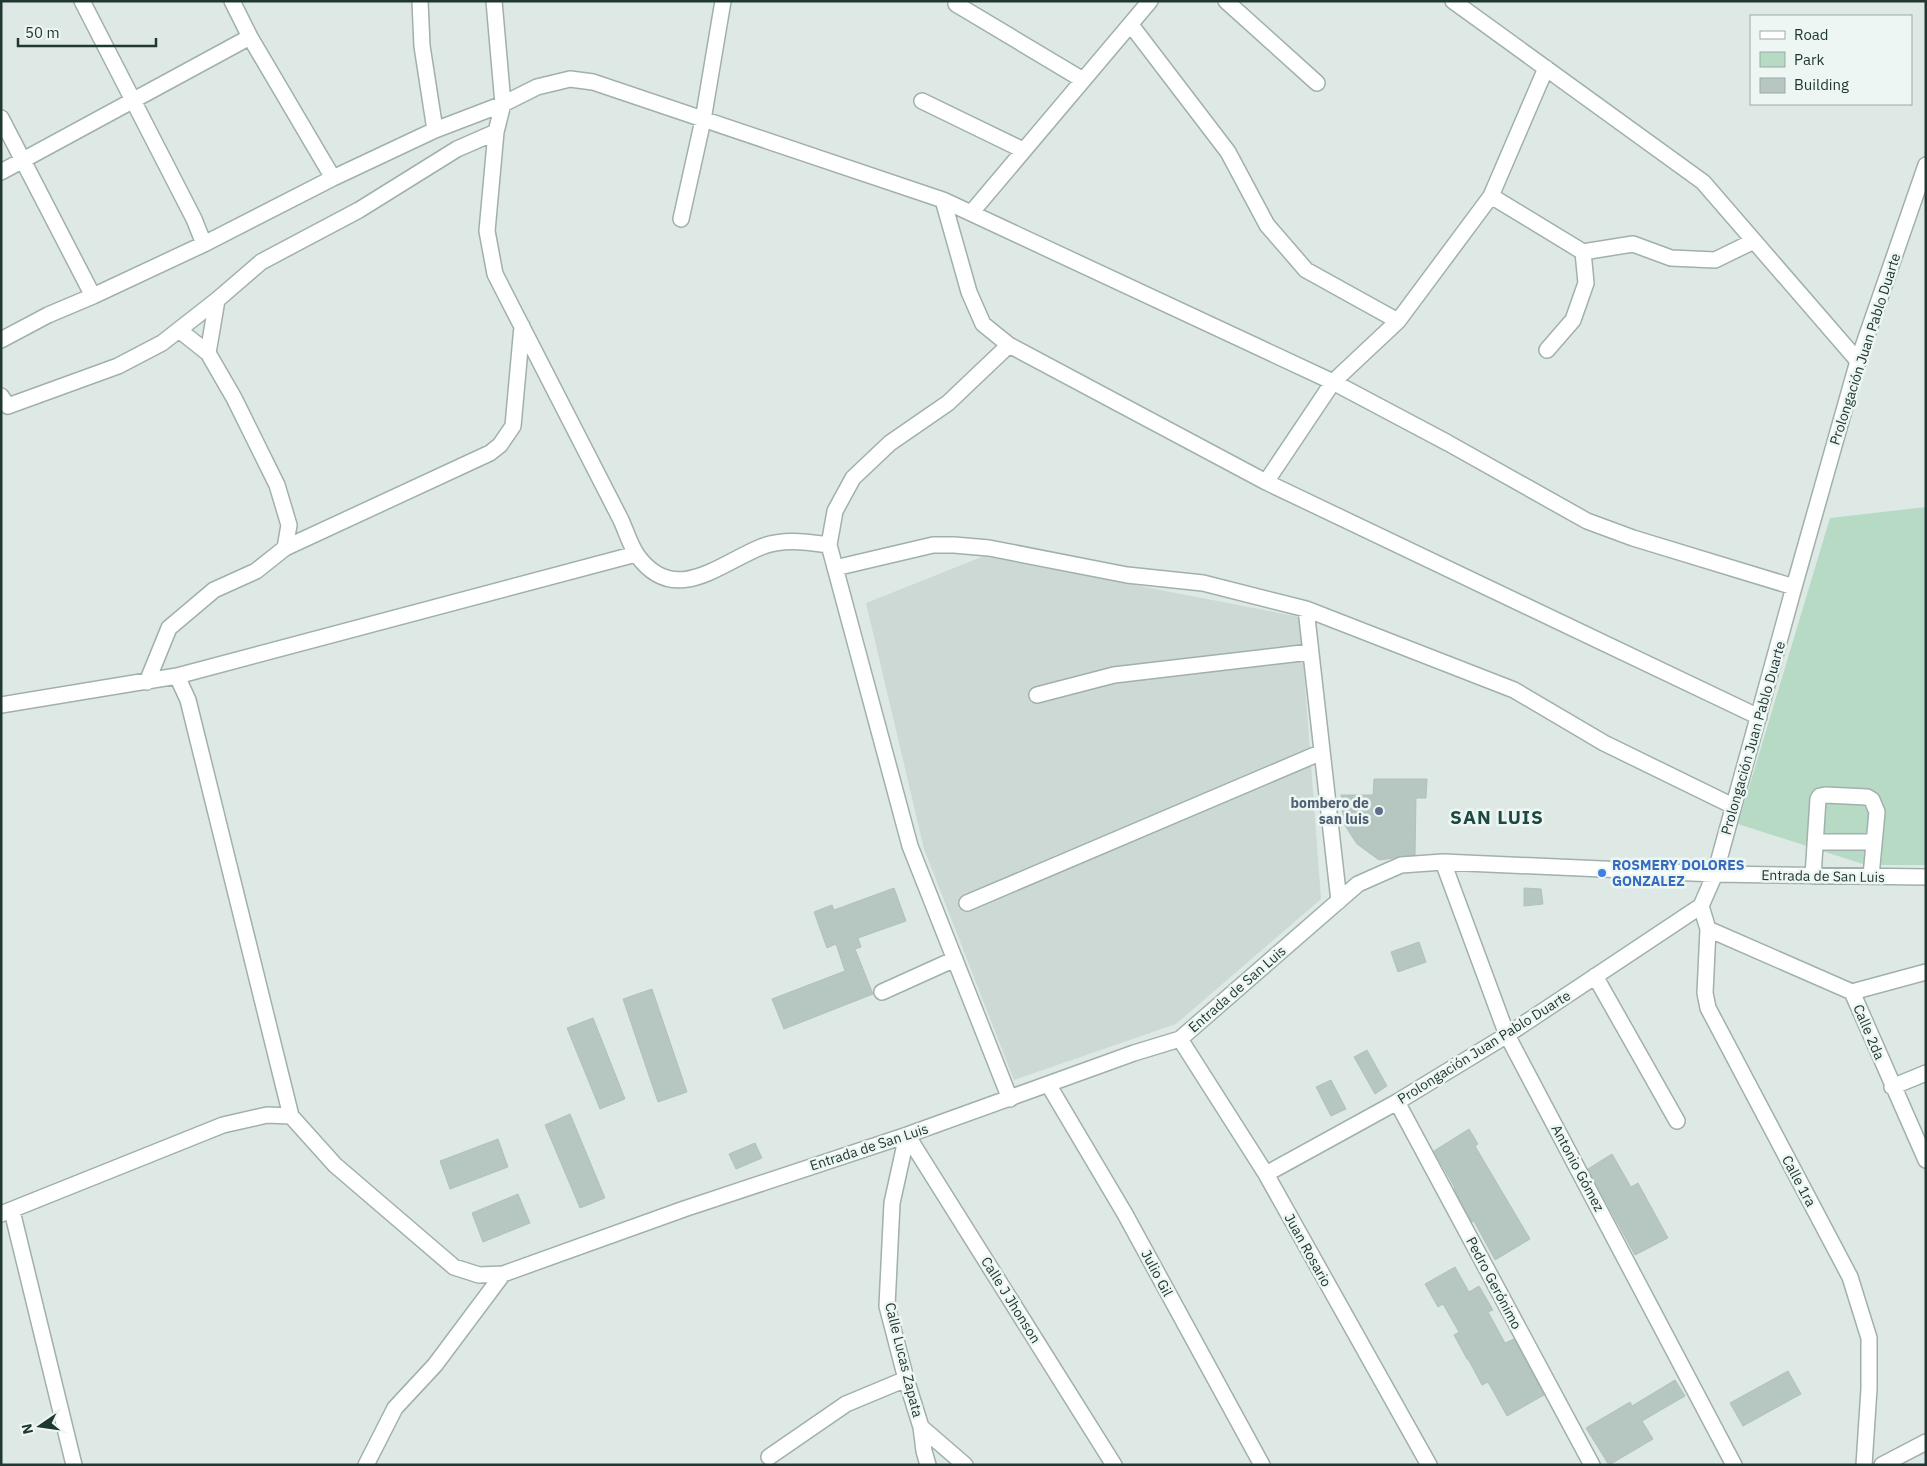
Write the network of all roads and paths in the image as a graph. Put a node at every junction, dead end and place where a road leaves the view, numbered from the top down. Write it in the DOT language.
graph roads {
  1 [pos="82,1"];
  2 [pos="232,1"];
  3 [pos="420,1"];
  4 [pos="494,1"];
  5 [pos="723,1"];
  6 [pos="1226,1"];
  7 [pos="1453,1"];
  8 [pos="1149,2"];
  9 [pos="956,4"];
  10 [pos="1130,25"];
  11 [pos="250,36"];
  12 [pos="1546,68"];
  13 [pos="1083,80"];
  14 [pos="1317,83"];
  15 [pos="133,100"];
  16 [pos="922,101"];
  17 [pos="502,104"];
  18 [pos="1,118"];
  19 [pos="703,120"];
  20 [pos="435,130"];
  21 [pos="496,132"];
  22 [pos="1023,150"];
  23 [pos="22,160"];
  24 [pos="1926,165"];
  25 [pos="1,172"];
  26 [pos="334,178"];
  27 [pos="1491,196"];
  28 [pos="943,200"];
  29 [pos="972,213"];
  30 [pos="681,219"];
  31 [pos="1754,241"];
  32 [pos="204,244"];
  33 [pos="1583,252"];
  34 [pos="93,296"];
  35 [pos="217,300"];
  36 [pos="1398,321"];
  37 [pos="522,326"];
  38 [pos="178,330"];
  39 [pos="1,340"];
  40 [pos="1009,345"];
  41 [pos="1547,350"];
  42 [pos="208,353"];
  43 [pos="1858,361"];
  44 [pos="1333,382"];
  45 [pos="1,396"];
  46 [pos="1266,482"];
  47 [pos="829,545"];
  48 [pos="285,548"];
  49 [pos="636,554"];
  50 [pos="835,568"];
  51 [pos="1794,587"];
  52 [pos="1306,608"];
  53 [pos="1310,652"];
  54 [pos="177,676"];
  55 [pos="147,682"];
  56 [pos="1037,695"];
  57 [pos="1,705"];
  58 [pos="1759,717"];
  59 [pos="1322,752"];
  60 [pos="1734,806"];
  61 [pos="1815,842"];
  62 [pos="1874,842"];
  63 [pos="1443,862"];
  64 [pos="1715,874"];
  65 [pos="1813,876"];
  66 [pos="1871,876"];
  67 [pos="1926,877"];
  68 [pos="1339,901"];
  69 [pos="967,903"];
  70 [pos="1701,906"];
  71 [pos="1708,928"];
  72 [pos="954,959"];
  73 [pos="1926,972"];
  74 [pos="1595,976"];
  75 [pos="882,992"];
  76 [pos="1852,992"];
  77 [pos="1507,1035"];
  78 [pos="1180,1039"];
  79 [pos="1926,1073"];
  80 [pos="1048,1084"];
  81 [pos="1892,1087"];
  82 [pos="1010,1099"];
  83 [pos="1397,1102"];
  84 [pos="291,1116"];
  85 [pos="1677,1121"];
  86 [pos="907,1135"];
  87 [pos="1926,1160"];
  88 [pos="1266,1174"];
  89 [pos="7,1212"];
  90 [pos="503,1274"];
  91 [pos="906,1379"];
  92 [pos="920,1427"];
  93 [pos="1926,1442"];
  94 [pos="769,1457"];
  95 [pos="74,1465"];
  96 [pos="366,1465"];
  97 [pos="928,1465"];
  98 [pos="965,1465"];
  99 [pos="1114,1465"];
  100 [pos="1262,1465"];
  101 [pos="1429,1465"];
  102 [pos="1592,1465"];
  103 [pos="1734,1465"];
  104 [pos="1864,1465"];
  105 [pos="1882,1465"];
  1 -- 15 [label="street"];
  2 -- 11 [label="street"];
  3 -- 20 [label="street"];
  4 -- 17 [label="street"];
  5 -- 19 [label="street"];
  6 -- 14 [label="street"];
  7 -- 12 [label="street"];
  8 -- 10 [label="street"];
  9 -- 13 [label="street"];
  10 -- 13 [label="street"];
  10 -- 36 [label="street"];
  11 -- 15 [label="street"];
  11 -- 26 [label="street"];
  12 -- 27 [label="street"];
  12 -- 31 [label="street"];
  13 -- 22 [label="street"];
  15 -- 23 [label="street"];
  15 -- 32 [label="street"];
  16 -- 22 [label="street"];
  17 -- 19 [label="street"];
  17 -- 20 [label="street"];
  17 -- 21 [label="street"];
  18 -- 23 [label="street"];
  19 -- 28 [label="street"];
  19 -- 30 [label="street"];
  20 -- 26 [label="street"];
  21 -- 35 [label="street"];
  21 -- 37 [label="street"];
  22 -- 29 [label="street"];
  23 -- 25 [label="street"];
  23 -- 34 [label="street"];
  24 -- 43 [label="street, Prolongación Juan Pablo Duarte"];
  26 -- 32 [label="street"];
  27 -- 33 [label="street"];
  27 -- 36 [label="street"];
  28 -- 29 [label="street"];
  28 -- 40 [label="street"];
  29 -- 44 [label="street"];
  31 -- 33 [label="street"];
  31 -- 43 [label="street"];
  32 -- 34 [label="street"];
  33 -- 41 [label="street"];
  34 -- 39 [label="street"];
  35 -- 38 [label="street"];
  35 -- 42 [label="street"];
  36 -- 44 [label="street"];
  37 -- 48 [label="street"];
  37 -- 49 [label="street"];
  38 -- 42 [label="street"];
  38 -- 45 [label="street"];
  40 -- 46 [label="street"];
  40 -- 47 [label="street"];
  42 -- 48 [label="street"];
  43 -- 51 [label="street, Prolongación Juan Pablo Duarte"];
  44 -- 46 [label="street"];
  44 -- 51 [label="street"];
  46 -- 58 [label="street"];
  47 -- 49 [label="street"];
  47 -- 50 [label="street"];
  48 -- 55 [label="street"];
  49 -- 54 [label="street"];
  50 -- 52 [label="street"];
  50 -- 72 [label="street"];
  51 -- 58 [label="street, Prolongación Juan Pablo Duarte"];
  52 -- 53 [label="street"];
  52 -- 60 [label="street"];
  53 -- 56 [label="street"];
  53 -- 59 [label="street"];
  54 -- 55 [label="street"];
  54 -- 84 [label="street"];
  55 -- 57 [label="street"];
  58 -- 60 [label="street, Prolongación Juan Pablo Duarte"];
  59 -- 68 [label="street"];
  59 -- 69 [label="street"];
  60 -- 64 [label="street, Prolongación Juan Pablo Duarte"];
  61 -- 62 [label="street"];
  61 -- 62 [label="street"];
  61 -- 65 [label="street"];
  62 -- 66 [label="street"];
  63 -- 64 [label="street, Entrada de San Luis"];
  63 -- 68 [label="street, Entrada de San Luis"];
  63 -- 77 [label="street, Antonio Gómez"];
  64 -- 65 [label="street, Entrada de San Luis"];
  64 -- 70 [label="street, Prolongación Juan Pablo Duarte"];
  65 -- 66 [label="street, Entrada de San Luis"];
  66 -- 67 [label="street, Entrada de San Luis"];
  68 -- 78 [label="street, Entrada de San Luis"];
  70 -- 71 [label="street, Calle 1ra"];
  70 -- 74 [label="street, Prolongación Juan Pablo Duarte"];
  71 -- 76 [label="street, Calle 2da"];
  71 -- 104 [label="street, Calle 1ra"];
  72 -- 75 [label="street"];
  72 -- 82 [label="street"];
  73 -- 76 [label="street"];
  74 -- 77 [label="street, Prolongación Juan Pablo Duarte"];
  74 -- 85 [label="street"];
  76 -- 81 [label="street, Calle 2da"];
  77 -- 83 [label="street, Prolongación Juan Pablo Duarte"];
  77 -- 103 [label="street, Antonio Gómez"];
  78 -- 80 [label="street, Entrada de San Luis"];
  78 -- 88 [label="street, Juan Rosario"];
  79 -- 81 [label="street"];
  80 -- 82 [label="street, Entrada de San Luis"];
  80 -- 100 [label="street, Julio Gil"];
  81 -- 87 [label="street, Calle 2da"];
  82 -- 86 [label="street, Entrada de San Luis"];
  83 -- 88 [label="street, Prolongación Juan Pablo Duarte"];
  83 -- 102 [label="street, Pedro Gerónimo"];
  84 -- 89 [label="street"];
  84 -- 90 [label="street, Entrada de San Luis"];
  86 -- 90 [label="street, Entrada de San Luis"];
  86 -- 91 [label="street, Calle Lucas Zapata"];
  86 -- 99 [label="street, Calle J Jhonson"];
  88 -- 101 [label="street, Juan Rosario"];
  89 -- 95 [label="street"];
  90 -- 96 [label="street"];
  91 -- 92 [label="street, Calle Lucas Zapata"];
  91 -- 94 [label="street"];
  92 -- 97 [label="street, Calle Lucas Zapata"];
  92 -- 98 [label="street"];
  93 -- 105 [label="street"];
}
